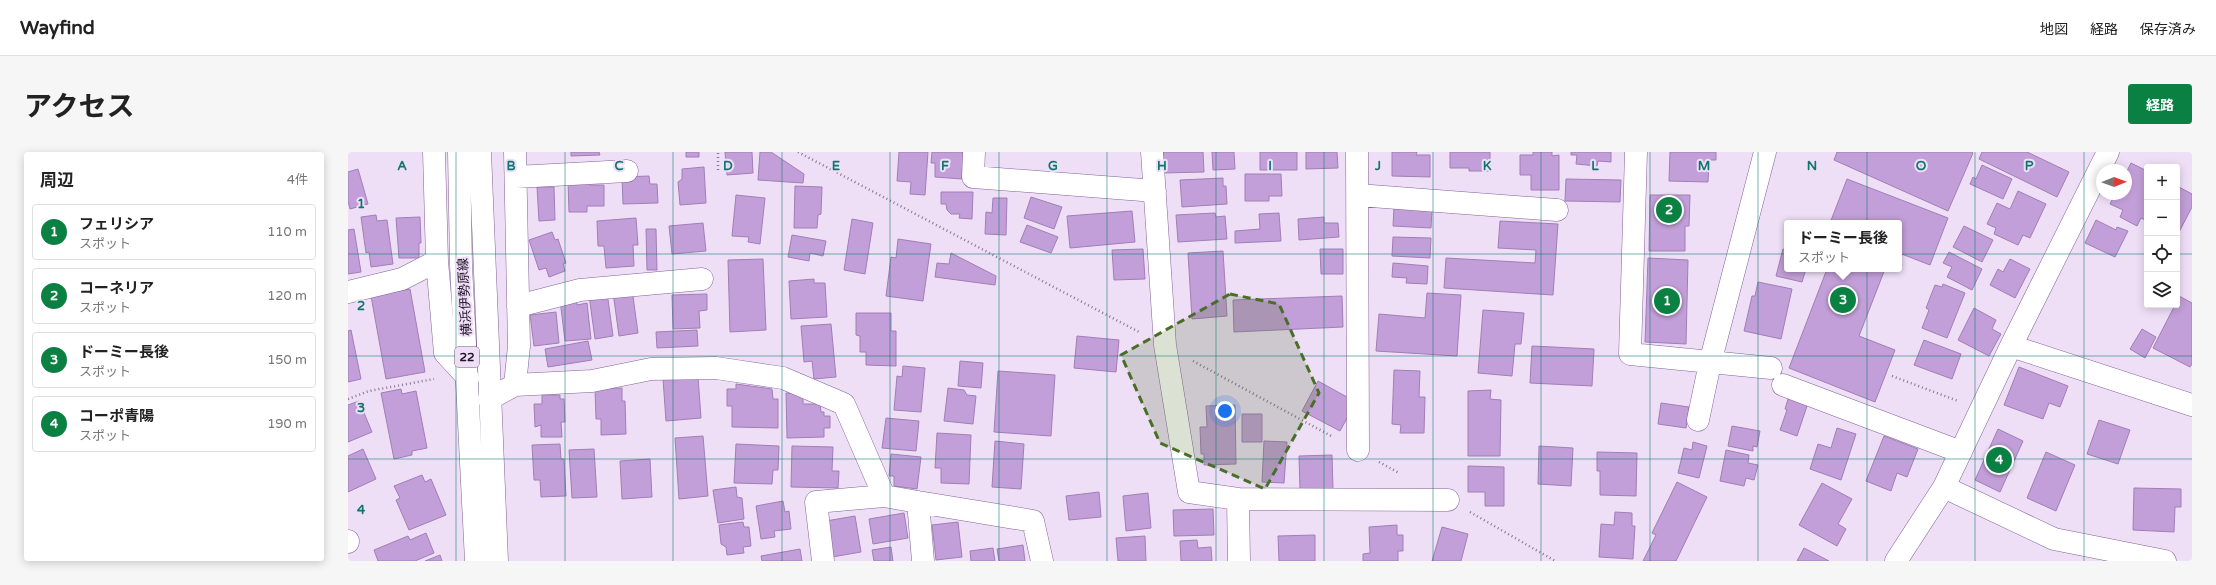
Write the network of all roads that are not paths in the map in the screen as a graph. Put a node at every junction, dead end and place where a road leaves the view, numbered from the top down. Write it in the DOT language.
graph roads {
  1 [pos="434,152"];
  2 [pos="459,152"];
  3 [pos="480,152"];
  4 [pos="516,152"];
  5 [pos="974,152"];
  6 [pos="1152,152"];
  7 [pos="1357,152"];
  8 [pos="1636,152"];
  9 [pos="1765,152"];
  10 [pos="2108,152"];
  11 [pos="627,171"];
  12 [pos="516,177"];
  13 [pos="1155,191"];
  14 [pos="1358,195"];
  15 [pos="1557,210"];
  16 [pos="437,260"];
  17 [pos="702,279"];
  18 [pos="348,292"];
  19 [pos="518,306"];
  20 [pos="2011,346"];
  21 [pos="1710,363"];
  22 [pos="468,378"];
  23 [pos="515,385"];
  24 [pos="490,399"];
  25 [pos="2192,405"];
  26 [pos="1698,420"];
  27 [pos="1358,450"];
  28 [pos="1961,452"];
  29 [pos="1944,488"];
  30 [pos="884,496"];
  31 [pos="1238,499"];
  32 [pos="1448,500"];
  33 [pos="918,502"];
  34 [pos="476,561"];
  35 [pos="497,561"];
  36 [pos="822,561"];
  37 [pos="923,561"];
  38 [pos="1042,561"];
  39 [pos="1238,561"];
  40 [pos="1896,561"];
  41 [pos="2165,561"];
  1 -- 16 [label="street"];
  2 -- 22 [label="street, 横浜伊勢原線 / 22"];
  3 -- 24 [label="street, 横浜伊勢原線 / 22"];
  4 -- 12 [label="street"];
  5 -- 13 [label="street"];
  6 -- 13 [label="street"];
  7 -- 14 [label="street"];
  8 -- 21 [label="street"];
  9 -- 21 [label="street"];
  10 -- 20 [label="street"];
  11 -- 12 [label="street"];
  12 -- 19 [label="street"];
  13 -- 31 [label="street"];
  14 -- 15 [label="street"];
  14 -- 27 [label="street"];
  16 -- 18 [label="street"];
  16 -- 22 [label="street"];
  17 -- 19 [label="street"];
  19 -- 23 [label="street"];
  20 -- 25 [label="street"];
  20 -- 28 [label="street"];
  21 -- 26 [label="street"];
  21 -- 28 [label="street"];
  22 -- 34 [label="street, 横浜伊勢原線 / 22"];
  23 -- 24 [label="street"];
  23 -- 30 [label="street"];
  24 -- 35 [label="street, 横浜伊勢原線 / 22"];
  28 -- 29 [label="street"];
  29 -- 40 [label="street"];
  29 -- 41 [label="street"];
  30 -- 33 [label="street"];
  30 -- 36 [label="street"];
  31 -- 32 [label="street"];
  31 -- 39 [label="street"];
  33 -- 37 [label="street"];
  33 -- 38 [label="street"];
}
